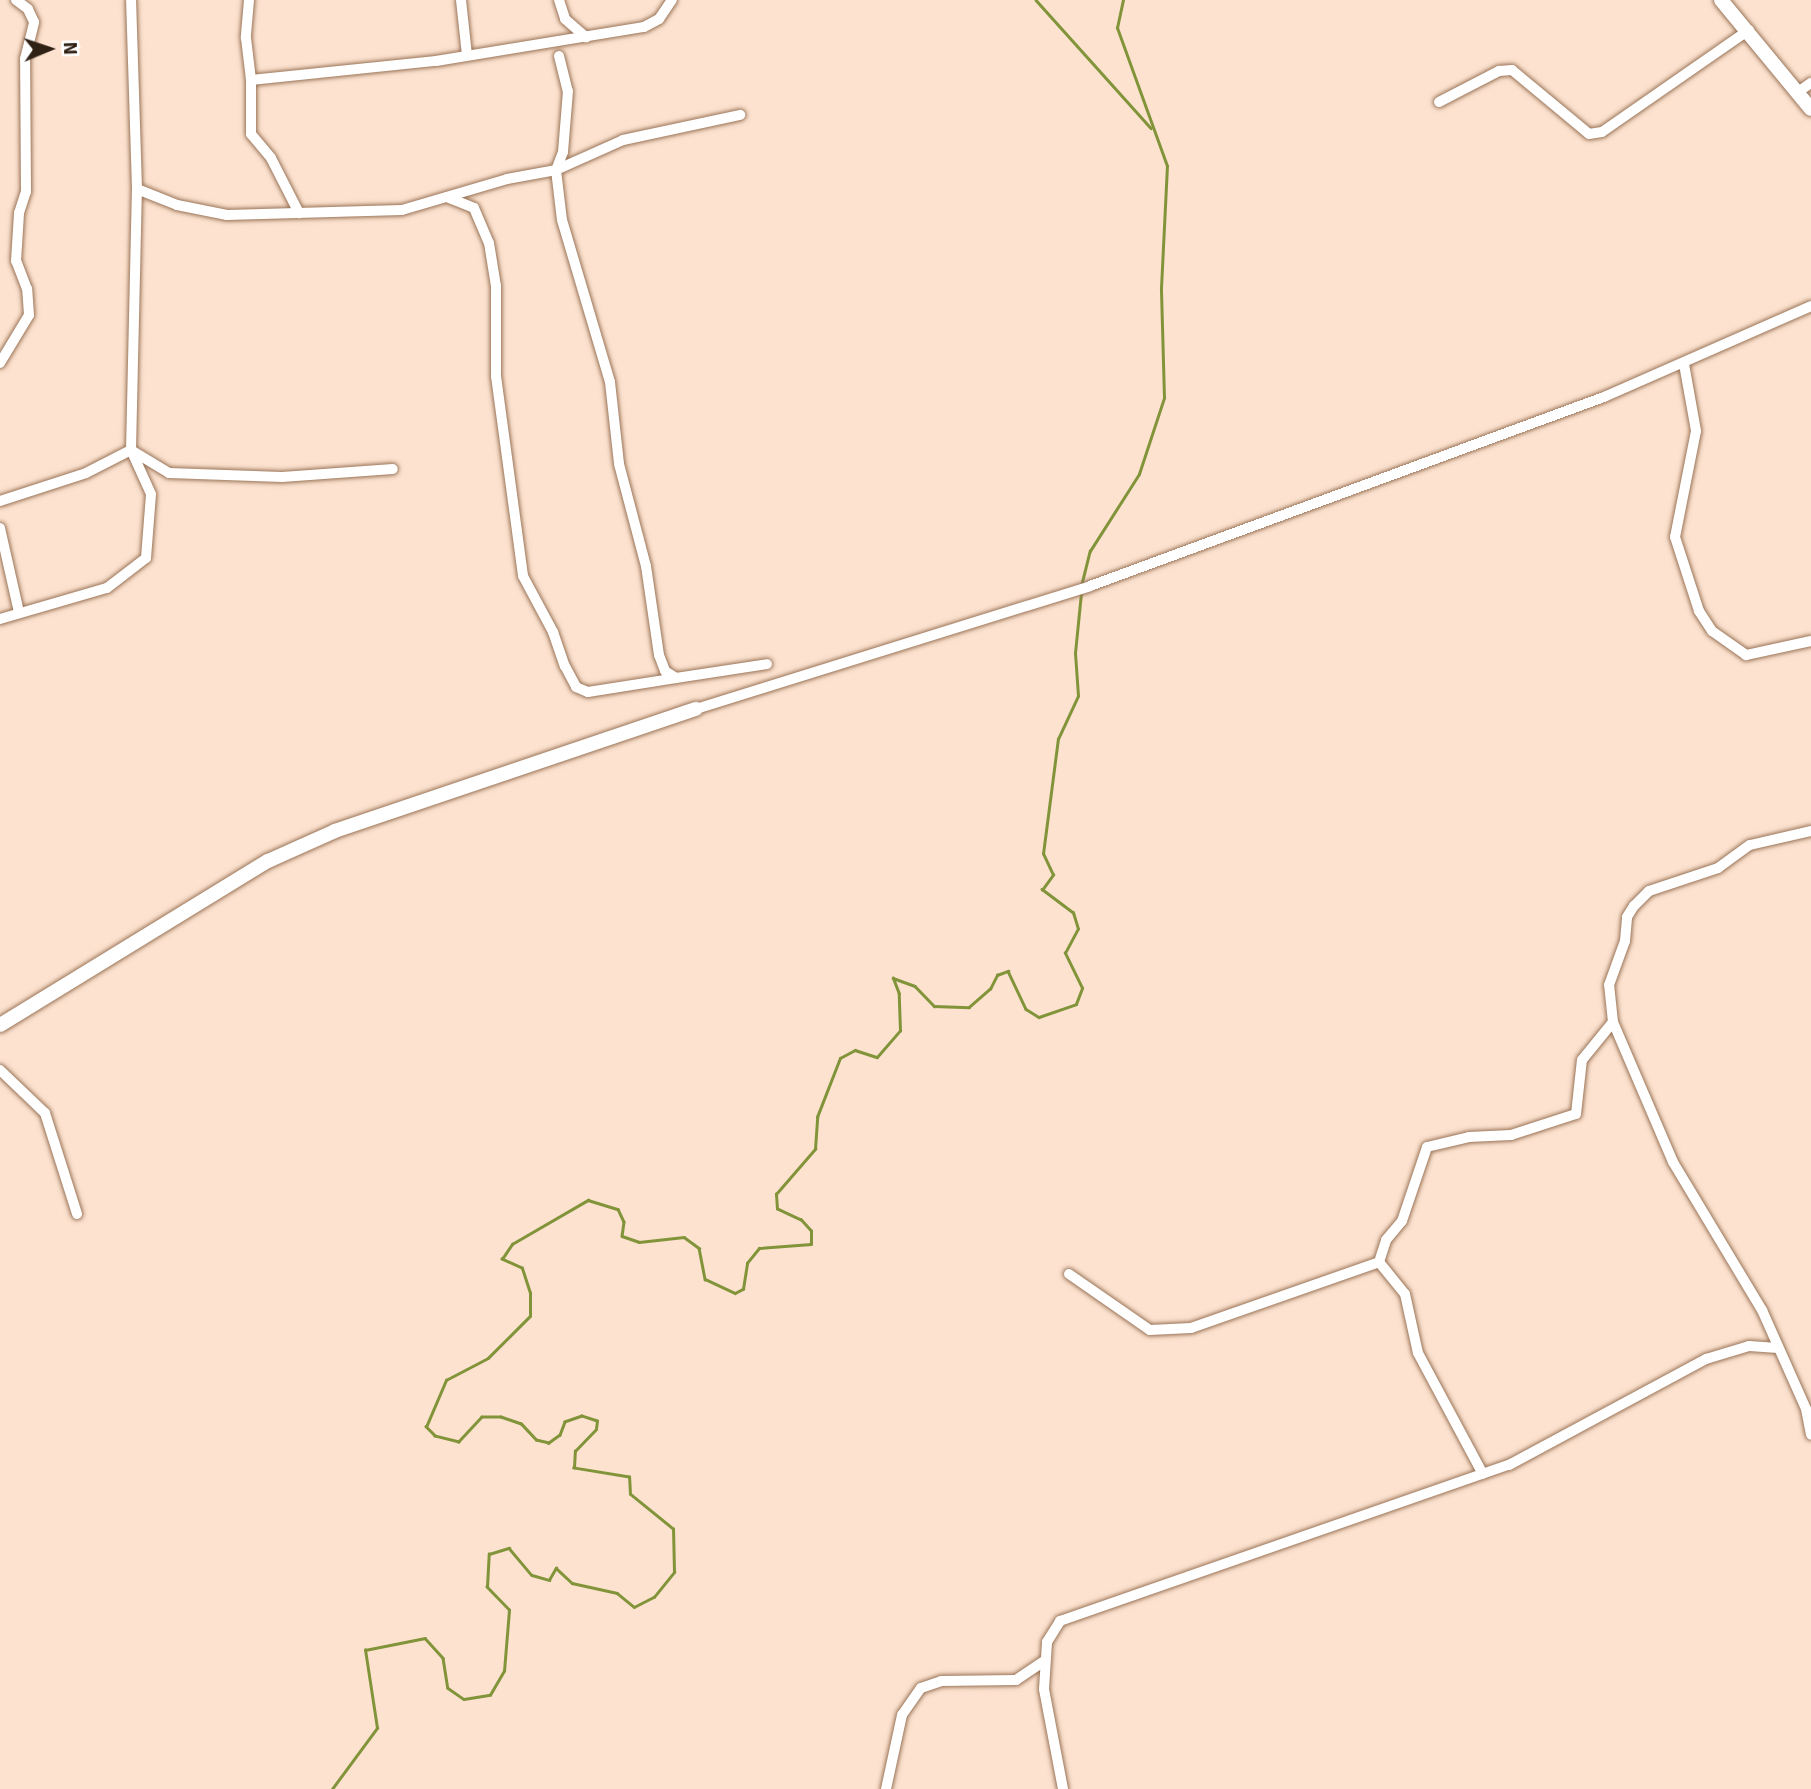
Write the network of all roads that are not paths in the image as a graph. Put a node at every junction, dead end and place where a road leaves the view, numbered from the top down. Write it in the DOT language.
graph roads {
  1 [pos="16,0"];
  2 [pos="131,0"];
  3 [pos="250,0"];
  4 [pos="461,0"];
  5 [pos="559,0"];
  6 [pos="672,0"];
  7 [pos="1727,2"];
  8 [pos="1749,30"];
  9 [pos="586,37"];
  10 [pos="467,55"];
  11 [pos="559,56"];
  12 [pos="251,80"];
  13 [pos="1811,83"];
  14 [pos="1798,92"];
  15 [pos="1439,102"];
  16 [pos="1811,109"];
  17 [pos="740,115"];
  18 [pos="556,170"];
  19 [pos="137,189"];
  20 [pos="447,197"];
  21 [pos="299,213"];
  22 [pos="1811,306"];
  23 [pos="0,363"];
  24 [pos="1684,364"];
  25 [pos="131,450"];
  26 [pos="393,469"];
  27 [pos="0,501"];
  28 [pos="0,528"];
  29 [pos="19,612"];
  30 [pos="0,619"];
  31 [pos="1811,641"];
  32 [pos="767,664"];
  33 [pos="676,678"];
  34 [pos="698,709"];
  35 [pos="1811,831"];
  36 [pos="1613,1023"];
  37 [pos="0,1026"];
  38 [pos="0,1070"];
  39 [pos="77,1214"];
  40 [pos="1379,1262"];
  41 [pos="1069,1274"];
  42 [pos="1778,1348"];
  43 [pos="1809,1408"];
  44 [pos="1811,1434"];
  45 [pos="1483,1474"];
  46 [pos="1045,1661"];
  47 [pos="886,1789"];
  48 [pos="1063,1789"];
  1 -- 23 [label="street"];
  2 -- 19 [label="street"];
  3 -- 12 [label="street"];
  4 -- 10 [label="street"];
  5 -- 9 [label="street"];
  6 -- 9 [label="street"];
  7 -- 8 [label="street"];
  8 -- 14 [label="street"];
  8 -- 15 [label="street"];
  9 -- 10 [label="street"];
  10 -- 12 [label="street"];
  11 -- 18 [label="street"];
  12 -- 21 [label="street"];
  13 -- 14 [label="street"];
  14 -- 16 [label="street"];
  17 -- 18 [label="street"];
  18 -- 20 [label="street"];
  18 -- 33 [label="street"];
  19 -- 21 [label="street"];
  19 -- 25 [label="street"];
  20 -- 21 [label="street"];
  20 -- 33 [label="street"];
  22 -- 24 [label="street"];
  24 -- 31 [label="street"];
  24 -- 34 [label="street"];
  25 -- 26 [label="street"];
  25 -- 27 [label="street"];
  25 -- 29 [label="street"];
  28 -- 29 [label="street"];
  29 -- 30 [label="street"];
  32 -- 33 [label="street"];
  34 -- 37 [label="street"];
  35 -- 36 [label="street"];
  36 -- 40 [label="street"];
  36 -- 42 [label="street"];
  38 -- 39 [label="street"];
  40 -- 41 [label="street"];
  40 -- 45 [label="street"];
  42 -- 43 [label="street"];
  42 -- 45 [label="street"];
  43 -- 44 [label="street"];
  45 -- 46 [label="street"];
  46 -- 47 [label="street"];
  46 -- 48 [label="street"];
}
